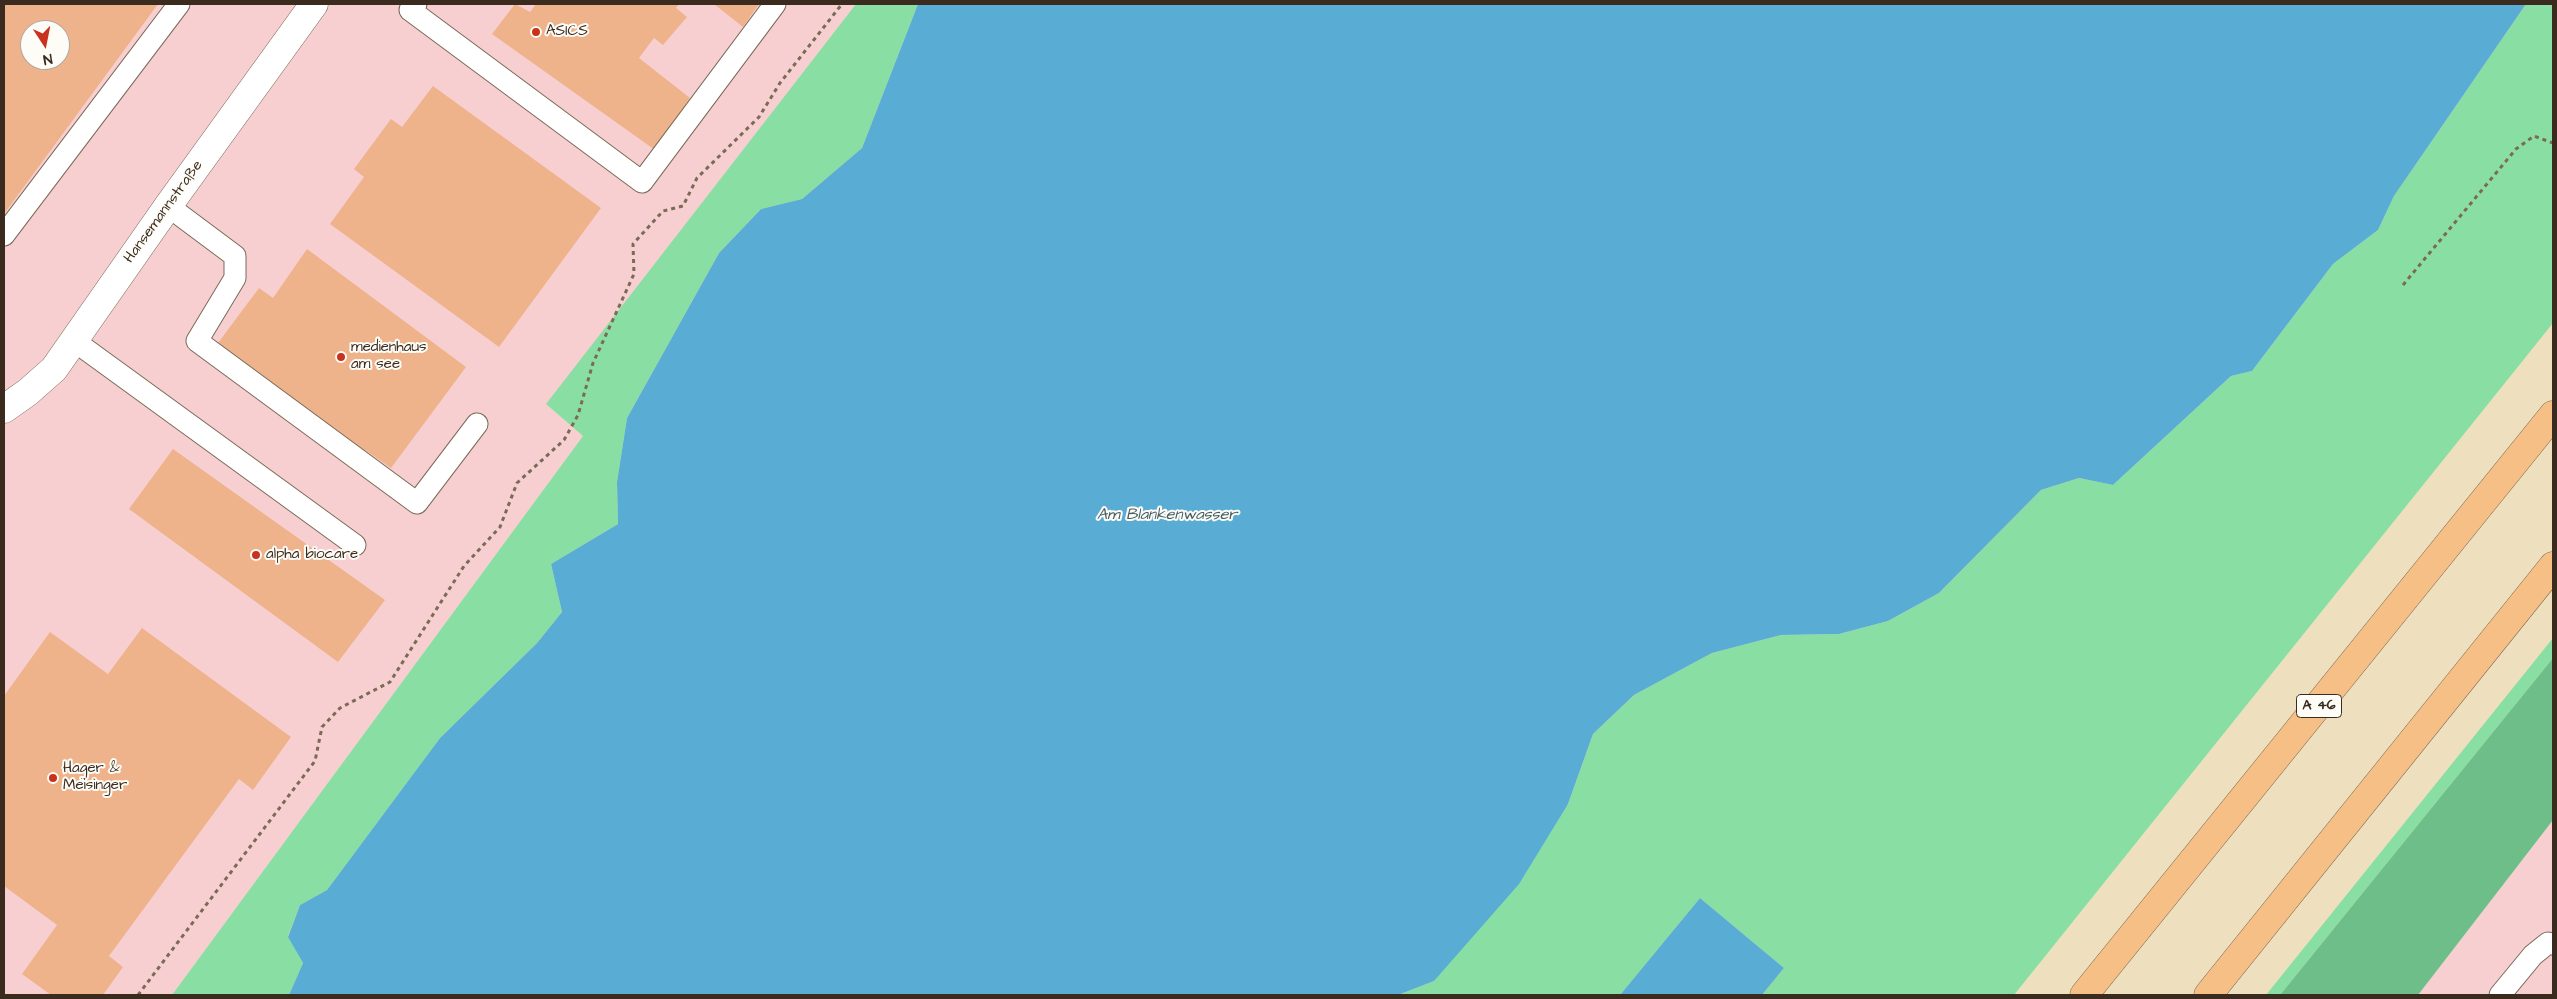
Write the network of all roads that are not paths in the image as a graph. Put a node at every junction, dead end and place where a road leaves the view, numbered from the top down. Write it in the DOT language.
graph roads {
  1 [pos="179,4"];
  2 [pos="314,4"];
  3 [pos="775,4"];
  4 [pos="413,7"];
  5 [pos="168,206"];
  6 [pos="4,235"];
  7 [pos="73,340"];
  8 [pos="4,409"];
  9 [pos="2553,415"];
  10 [pos="477,424"];
  11 [pos="354,545"];
  12 [pos="2553,566"];
  13 [pos="2553,944"];
  14 [pos="2084,995"];
  15 [pos="2208,995"];
  16 [pos="2500,995"];
  1 -- 6 [label="lane"];
  2 -- 5 [label="street, Hansemannstraße"];
  3 -- 4 [label="lane"];
  5 -- 7 [label="street, Hansemannstraße"];
  5 -- 10 [label="lane"];
  7 -- 8 [label="street, Hansemannstraße"];
  7 -- 11 [label="lane"];
  9 -- 14 [label="highway, A 46"];
  12 -- 15 [label="highway"];
  13 -- 16 [label="lane"];
}
